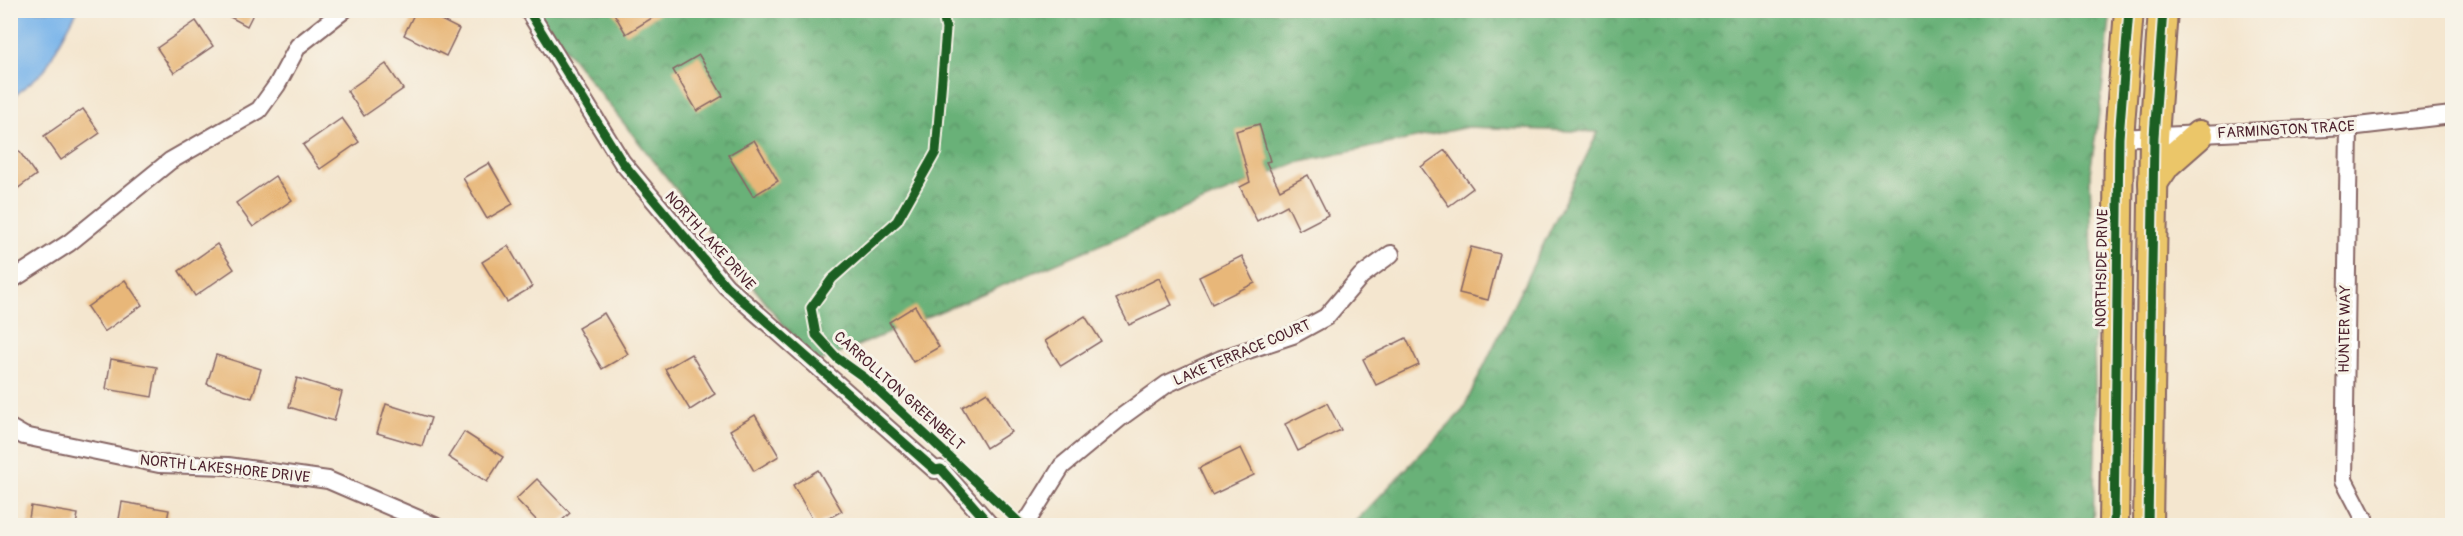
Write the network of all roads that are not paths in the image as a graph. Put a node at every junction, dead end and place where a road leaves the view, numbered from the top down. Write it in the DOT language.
graph roads {
  1 [pos="344,10"];
  2 [pos="528,10"];
  3 [pos="2129,10"];
  4 [pos="2163,10"];
  5 [pos="2452,115"];
  6 [pos="2349,127"];
  7 [pos="2199,135"];
  8 [pos="2154,137"];
  9 [pos="2119,138"];
  10 [pos="2153,183"];
  11 [pos="1391,254"];
  12 [pos="10,281"];
  13 [pos="10,428"];
  14 [pos="435,525"];
  15 [pos="991,525"];
  16 [pos="1018,525"];
  17 [pos="2114,525"];
  18 [pos="2148,525"];
  19 [pos="2368,525"];
  1 -- 12 [label="street"];
  2 -- 15 [label="street, NORTH LAKE DRIVE"];
  3 -- 9 [label="highway, NORTHSIDE DRIVE"];
  4 -- 8 [label="highway"];
  5 -- 6 [label="street, FARMINGTON TRACE"];
  6 -- 7 [label="street, FARMINGTON TRACE"];
  6 -- 19 [label="street, HUNTER WAY"];
  7 -- 8 [label="street, FARMINGTON TRACE"];
  7 -- 10 [label="highway"];
  8 -- 9 [label="street, FARMINGTON TRACE"];
  8 -- 10 [label="highway"];
  9 -- 17 [label="highway, NORTHSIDE DRIVE"];
  10 -- 18 [label="highway"];
  11 -- 16 [label="street, LAKE TERRACE COURT"];
  13 -- 14 [label="street, NORTH LAKESHORE DRIVE"];
}
